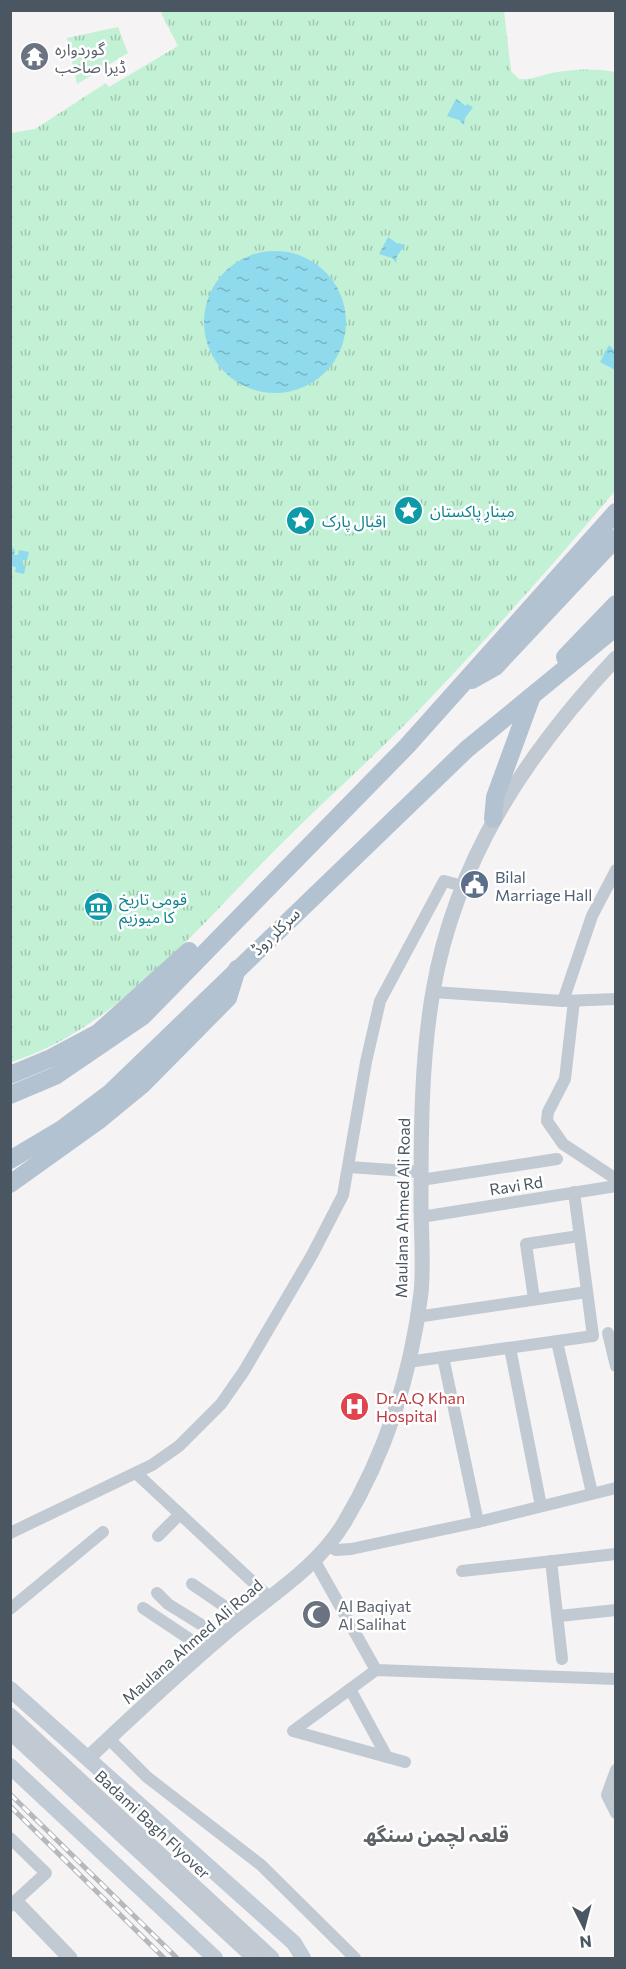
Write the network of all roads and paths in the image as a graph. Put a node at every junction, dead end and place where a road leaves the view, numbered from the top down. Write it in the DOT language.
graph roads {
  1 [pos="615,512"];
  2 [pos="615,538"];
  3 [pos="615,604"];
  4 [pos="615,627"];
  5 [pos="615,658"];
  6 [pos="460,687"];
  7 [pos="533,692"];
  8 [pos="493,819"];
  9 [pos="615,870"];
  10 [pos="278,877"];
  11 [pos="463,886"];
  12 [pos="610,891"];
  13 [pos="237,968"];
  14 [pos="433,992"];
  15 [pos="615,999"];
  16 [pos="568,1001"];
  17 [pos="10,1075"];
  18 [pos="10,1095"];
  19 [pos="556,1159"];
  20 [pos="10,1160"];
  21 [pos="350,1167"];
  22 [pos="421,1176"];
  23 [pos="615,1179"];
  24 [pos="10,1184"];
  25 [pos="615,1186"];
  26 [pos="574,1192"];
  27 [pos="421,1216"];
  28 [pos="579,1236"];
  29 [pos="587,1292"];
  30 [pos="534,1299"];
  31 [pos="416,1317"];
  32 [pos="612,1332"];
  33 [pos="593,1336"];
  34 [pos="557,1342"];
  35 [pos="510,1348"];
  36 [pos="443,1357"];
  37 [pos="408,1362"];
  38 [pos="615,1366"];
  39 [pos="136,1473"];
  40 [pos="615,1488"];
  41 [pos="592,1493"];
  42 [pos="541,1506"];
  43 [pos="180,1514"];
  44 [pos="478,1522"];
  45 [pos="103,1532"];
  46 [pos="10,1533"];
  47 [pos="158,1536"];
  48 [pos="329,1546"];
  49 [pos="615,1554"];
  50 [pos="551,1561"];
  51 [pos="317,1565"];
  52 [pos="462,1572"];
  53 [pos="192,1584"];
  54 [pos="157,1593"];
  55 [pos="270,1598"];
  56 [pos="142,1608"];
  57 [pos="10,1610"];
  58 [pos="615,1610"];
  59 [pos="559,1616"];
  60 [pos="243,1618"];
  61 [pos="221,1637"];
  62 [pos="206,1650"];
  63 [pos="562,1659"];
  64 [pos="376,1670"];
  65 [pos="615,1679"];
  66 [pos="10,1689"];
  67 [pos="350,1689"];
  68 [pos="10,1715"];
  69 [pos="10,1731"];
  70 [pos="109,1738"];
  71 [pos="89,1757"];
  72 [pos="387,1757"];
  73 [pos="405,1762"];
  74 [pos="10,1766"];
  75 [pos="615,1770"];
  76 [pos="615,1813"];
  77 [pos="10,1838"];
  78 [pos="22,1849"];
  79 [pos="10,1858"];
  80 [pos="12,1902"];
  81 [pos="70,1959"];
  82 [pos="215,1959"];
  83 [pos="254,1959"];
  84 [pos="272,1959"];
  85 [pos="303,1959"];
  86 [pos="355,1959"];
  1 -- 6 [label="main road"];
  2 -- 6 [label="main road"];
  3 -- 7 [label="main road, سرکلر روڈ"];
  4 -- 7 [label="main road, سرکلر روڈ"];
  5 -- 8 [label="street, Maulana Ahmed Ali Road"];
  6 -- 10 [label="main road"];
  7 -- 8 [label="main road"];
  7 -- 13 [label="main road, سرکلر روڈ"];
  8 -- 11 [label="street, Maulana Ahmed Ali Road"];
  9 -- 12 [label="street"];
  10 -- 17 [label="main road"];
  10 -- 18 [label="main road"];
  11 -- 14 [label="street, Maulana Ahmed Ali Road"];
  11 -- 21 [label="street"];
  12 -- 16 [label="street"];
  13 -- 20 [label="main road, سرکلر روڈ"];
  13 -- 24 [label="main road"];
  14 -- 16 [label="street"];
  14 -- 22 [label="street, Maulana Ahmed Ali Road"];
  15 -- 16 [label="street"];
  16 -- 23 [label="street"];
  19 -- 22 [label="street"];
  21 -- 22 [label="street"];
  21 -- 39 [label="street"];
  22 -- 27 [label="street, Maulana Ahmed Ali Road"];
  25 -- 26 [label="street, Ravi Rd"];
  26 -- 27 [label="street, Ravi Rd"];
  26 -- 28 [label="street"];
  27 -- 31 [label="street, Maulana Ahmed Ali Road"];
  28 -- 29 [label="street"];
  28 -- 30 [label="street"];
  29 -- 30 [label="street"];
  29 -- 33 [label="street"];
  30 -- 31 [label="street"];
  31 -- 37 [label="street, Maulana Ahmed Ali Road"];
  32 -- 33 [label="street"];
  32 -- 38 [label="street"];
  33 -- 34 [label="street"];
  34 -- 35 [label="street"];
  34 -- 41 [label="street"];
  35 -- 36 [label="street"];
  35 -- 42 [label="street"];
  36 -- 37 [label="street"];
  36 -- 44 [label="street"];
  37 -- 48 [label="street, Maulana Ahmed Ali Road"];
  39 -- 43 [label="street"];
  39 -- 46 [label="street"];
  40 -- 41 [label="street"];
  41 -- 42 [label="street"];
  42 -- 44 [label="street"];
  43 -- 47 [label="street"];
  43 -- 55 [label="street"];
  44 -- 48 [label="street"];
  45 -- 57 [label="street"];
  48 -- 55 [label="street, Maulana Ahmed Ali Road"];
  49 -- 50 [label="street"];
  50 -- 52 [label="street"];
  50 -- 59 [label="street"];
  51 -- 64 [label="street"];
  53 -- 60 [label="street"];
  54 -- 61 [label="street"];
  55 -- 60 [label="street, Maulana Ahmed Ali Road"];
  56 -- 62 [label="street"];
  58 -- 59 [label="street"];
  59 -- 63 [label="street"];
  60 -- 61 [label="street, Maulana Ahmed Ali Road"];
  61 -- 62 [label="street, Maulana Ahmed Ali Road"];
  62 -- 70 [label="street, Maulana Ahmed Ali Road"];
  64 -- 65 [label="street"];
  64 -- 67 [label="street"];
  66 -- 71 [label="main road"];
  67 -- 72 [label="street"];
  67 -- 72 [label="street"];
  68 -- 84 [label="street, Badami Bagh Flyover"];
  69 -- 83 [label="street, Badami Bagh Flyover"];
  70 -- 71 [label="street, Maulana Ahmed Ali Road"];
  70 -- 86 [label="street"];
  71 -- 85 [label="main road"];
  72 -- 73 [label="street"];
  74 -- 82 [label="main road"];
  75 -- 76 [label="street"];
  77 -- 78 [label="street"];
  78 -- 79 [label="street"];
  78 -- 80 [label="street"];
  80 -- 81 [label="street"];
}
